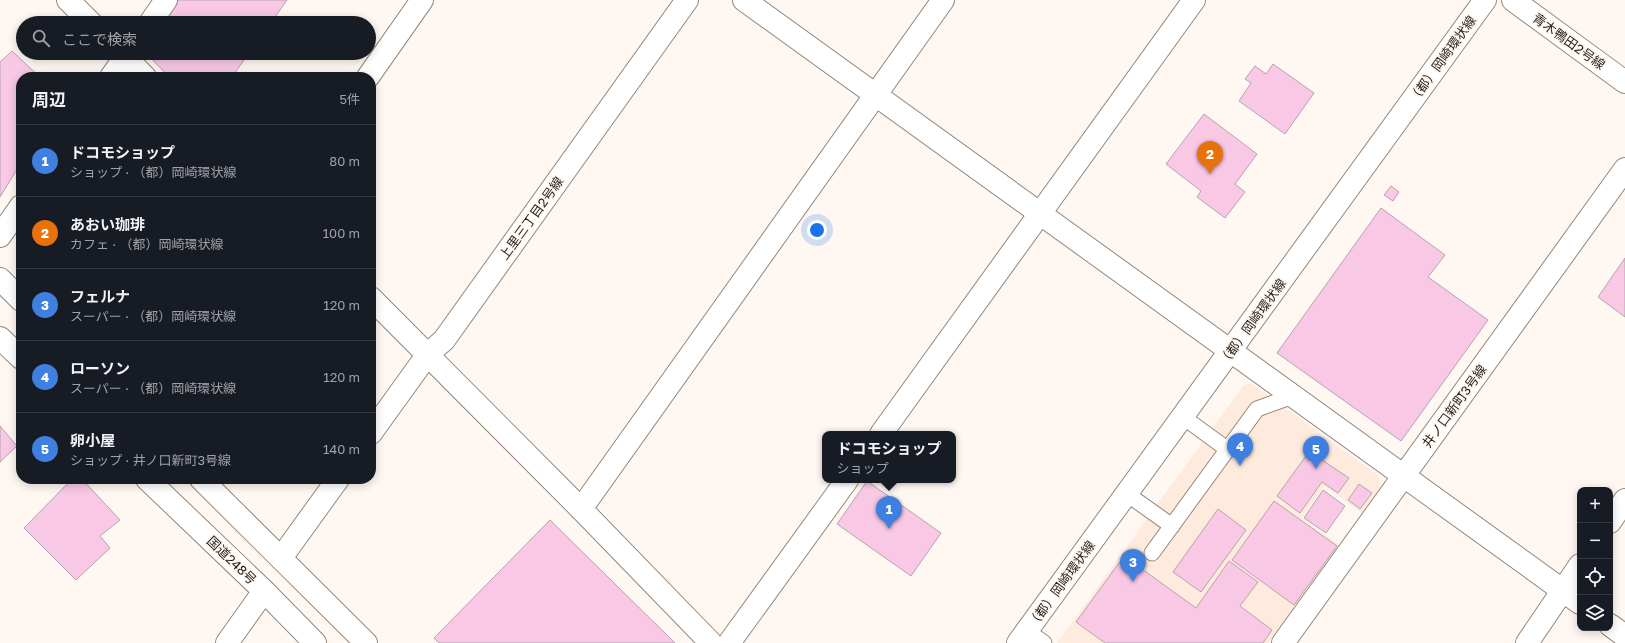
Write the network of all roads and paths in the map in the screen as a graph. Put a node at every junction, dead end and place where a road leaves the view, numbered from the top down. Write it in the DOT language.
graph roads {
  1 [pos="68,0"];
  2 [pos="166,0"];
  3 [pos="422,0"];
  4 [pos="687,0"];
  5 [pos="744,0"];
  6 [pos="943,0"];
  7 [pos="1194,0"];
  8 [pos="1485,0"];
  9 [pos="1513,0"];
  10 [pos="84,16"];
  11 [pos="155,16"];
  12 [pos="121,60"];
  13 [pos="130,60"];
  14 [pos="114,72"];
  15 [pos="141,72"];
  16 [pos="372,72"];
  17 [pos="1625,82"];
  18 [pos="875,94"];
  19 [pos="1625,169"];
  20 [pos="16,213"];
  21 [pos="1040,214"];
  22 [pos="0,236"];
  23 [pos="0,279"];
  24 [pos="16,295"];
  25 [pos="376,303"];
  26 [pos="0,338"];
  27 [pos="1231,350"];
  28 [pos="16,353"];
  29 [pos="428,354"];
  30 [pos="1294,396"];
  31 [pos="1182,417"];
  32 [pos="376,426"];
  33 [pos="883,431"];
  34 [pos="1227,449"];
  35 [pos="1404,476"];
  36 [pos="845,483"];
  37 [pos="152,484"];
  38 [pos="206,484"];
  39 [pos="334,484"];
  40 [pos="1127,494"];
  41 [pos="1625,500"];
  42 [pos="581,509"];
  43 [pos="1613,518"];
  44 [pos="1172,526"];
  45 [pos="1152,553"];
  46 [pos="281,558"];
  47 [pos="1577,575"];
  48 [pos="264,591"];
  49 [pos="1571,596"];
  50 [pos="1613,627"];
  51 [pos="1625,636"];
  52 [pos="1030,639"];
  53 [pos="226,643"];
  54 [pos="316,643"];
  55 [pos="366,643"];
  56 [pos="712,643"];
  57 [pos="729,643"];
  58 [pos="1283,643"];
  59 [pos="1527,643"];
  1 -- 10 [label="main road"];
  2 -- 11 [label="main road"];
  3 -- 16 [label="main road"];
  4 -- 29 [label="main road, 上里三丁目2号線"];
  5 -- 18 [label="main road"];
  6 -- 18 [label="main road"];
  7 -- 21 [label="main road"];
  8 -- 27 [label="main road, （都）岡崎環状線"];
  9 -- 17 [label="main road, 青木鴨田2号線"];
  12 -- 14 [label="main road"];
  13 -- 15 [label="main road"];
  18 -- 21 [label="main road"];
  18 -- 42 [label="main road"];
  19 -- 35 [label="main road, 井ノ口新町3号線"];
  20 -- 22 [label="main road"];
  21 -- 27 [label="main road"];
  21 -- 33 [label="main road"];
  23 -- 24 [label="main road"];
  25 -- 29 [label="main road"];
  26 -- 28 [label="main road"];
  27 -- 30 [label="main road"];
  27 -- 31 [label="main road, （都）岡崎環状線"];
  29 -- 32 [label="main road, 上里三丁目2号線"];
  29 -- 42 [label="main road"];
  30 -- 34 [label="lane"];
  30 -- 35 [label="main road"];
  31 -- 34 [label="lane"];
  31 -- 40 [label="main road, （都）岡崎環状線"];
  34 -- 44 [label="lane"];
  35 -- 49 [label="main road"];
  35 -- 58 [label="main road, 井ノ口新町3号線"];
  36 -- 57 [label="main road"];
  37 -- 48 [label="main road, 国道248号"];
  38 -- 46 [label="main road"];
  39 -- 46 [label="main road"];
  40 -- 44 [label="lane"];
  40 -- 52 [label="main road, （都）岡崎環状線"];
  41 -- 43 [label="main road"];
  42 -- 56 [label="main road"];
  44 -- 45 [label="lane"];
  46 -- 55 [label="main road"];
  47 -- 49 [label="main road"];
  48 -- 53 [label="main road"];
  48 -- 54 [label="main road, 国道248号"];
  49 -- 59 [label="main road"];
  50 -- 51 [label="main road"];
}
